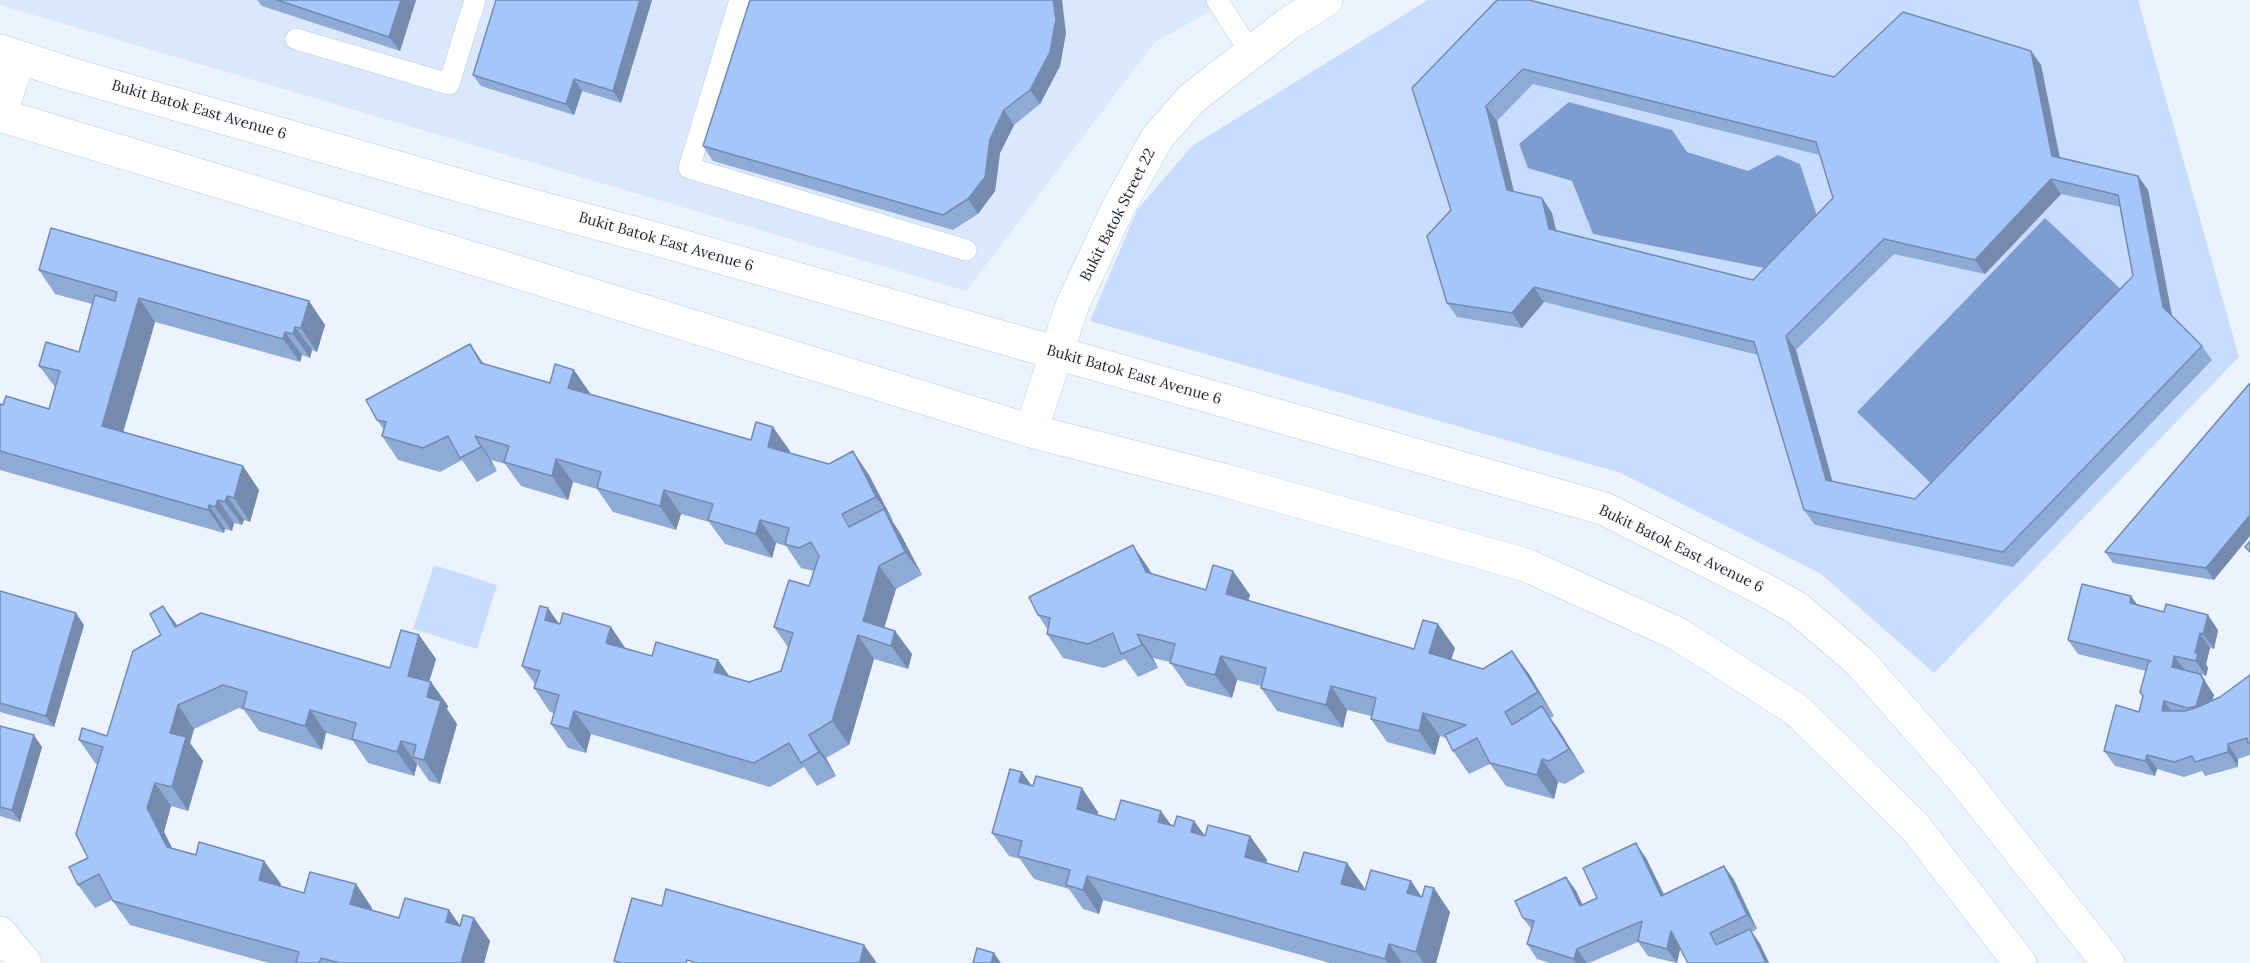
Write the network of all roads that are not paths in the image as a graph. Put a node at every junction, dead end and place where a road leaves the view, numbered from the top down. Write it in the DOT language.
graph roads {
  1 [pos="475,0"];
  2 [pos="740,0"];
  3 [pos="1217,0"];
  4 [pos="1326,0"];
  5 [pos="296,39"];
  6 [pos="1251,53"];
  7 [pos="10,55"];
  8 [pos="0,115"];
  9 [pos="966,250"];
  10 [pos="1056,353"];
  11 [pos="1031,431"];
  12 [pos="0,933"];
  13 [pos="25,963"];
  14 [pos="2020,963"];
  15 [pos="2108,963"];
  1 -- 5 [label="lane"];
  2 -- 9 [label="lane"];
  3 -- 6 [label="lane"];
  4 -- 6 [label="main road, Bukit Batok Street 22"];
  6 -- 10 [label="main road, Bukit Batok Street 22"];
  7 -- 8 [label="main road"];
  7 -- 10 [label="main road, Bukit Batok East Avenue 6"];
  8 -- 11 [label="main road"];
  10 -- 11 [label="main road, Bukit Batok Street 22"];
  10 -- 15 [label="main road, Bukit Batok East Avenue 6"];
  11 -- 14 [label="main road"];
  12 -- 13 [label="main road"];
}
